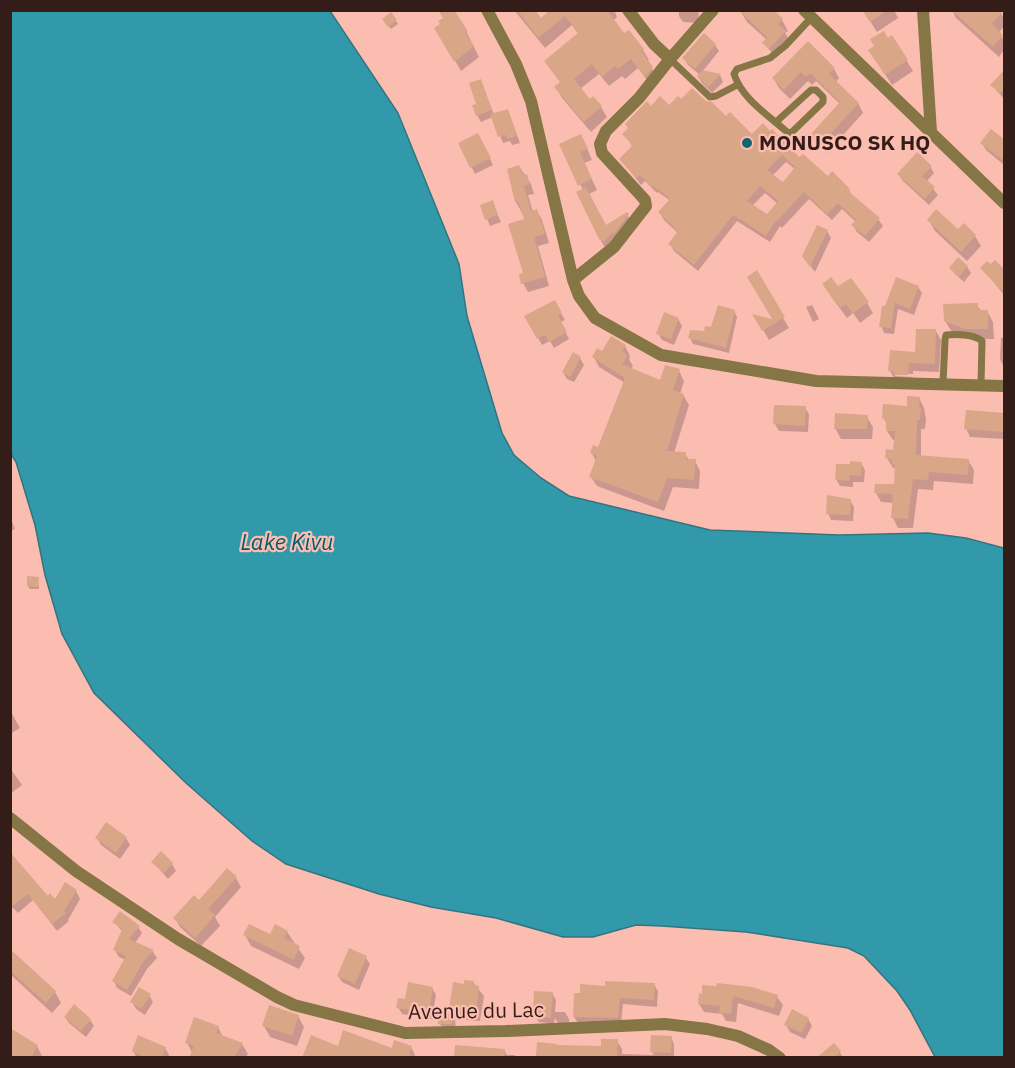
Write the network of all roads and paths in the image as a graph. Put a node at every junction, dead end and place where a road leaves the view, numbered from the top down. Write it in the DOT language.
graph roads {
  1 [pos="487,10"];
  2 [pos="628,10"];
  3 [pos="713,10"];
  4 [pos="923,10"];
  5 [pos="808,14"];
  6 [pos="670,59"];
  7 [pos="737,85"];
  8 [pos="776,122"];
  9 [pos="931,132"];
  10 [pos="1005,203"];
  11 [pos="573,280"];
  12 [pos="943,383"];
  13 [pos="981,385"];
  14 [pos="1005,386"];
  15 [pos="10,818"];
  16 [pos="780,1058"];
  1 -- 11 [label="street"];
  2 -- 6 [label="street"];
  3 -- 6 [label="street"];
  4 -- 9 [label="street"];
  5 -- 7 [label="lane"];
  5 -- 9 [label="street"];
  6 -- 7 [label="lane"];
  6 -- 11 [label="street"];
  7 -- 8 [label="lane"];
  8 -- 8 [label="lane"];
  9 -- 10 [label="street"];
  11 -- 12 [label="street"];
  12 -- 13 [label="street"];
  12 -- 13 [label="lane"];
  13 -- 14 [label="street"];
  15 -- 16 [label="street, Avenue du Lac"];
}
